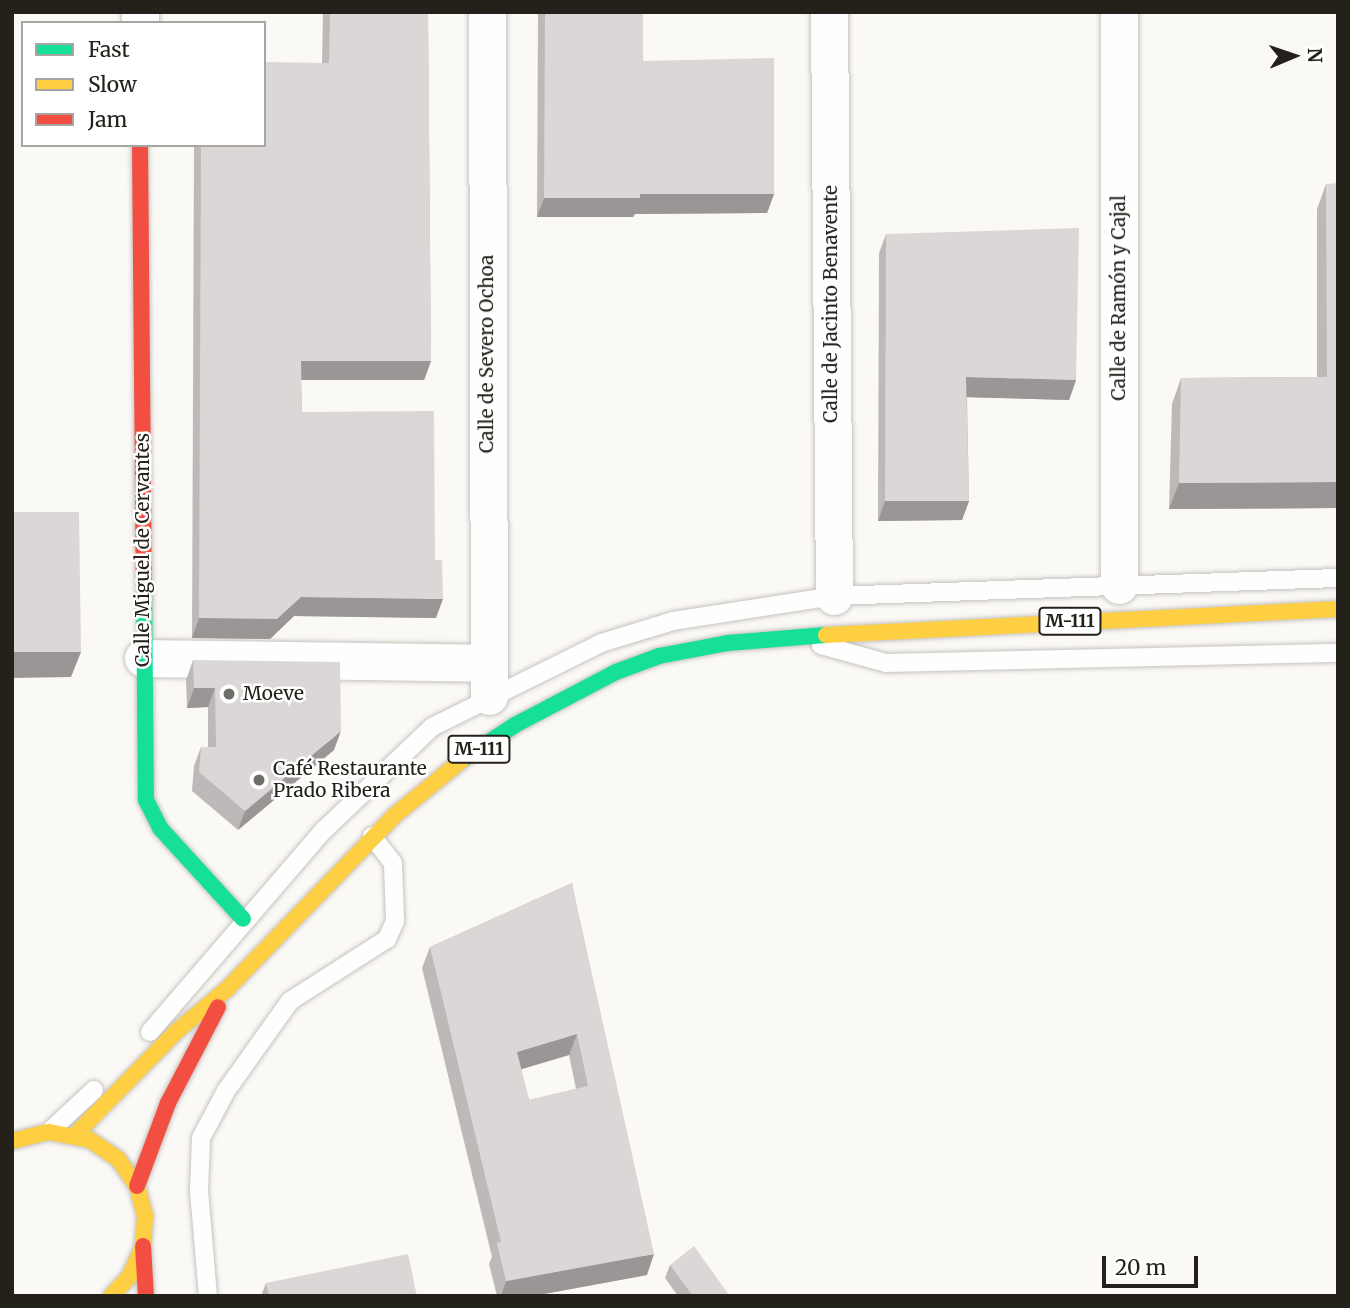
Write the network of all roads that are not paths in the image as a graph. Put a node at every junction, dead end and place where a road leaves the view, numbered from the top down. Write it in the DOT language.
graph roads {
  1 [pos="487,12"];
  2 [pos="830,12"];
  3 [pos="1119,12"];
  4 [pos="140,147"];
  5 [pos="1338,578"];
  6 [pos="1119,585"];
  7 [pos="834,596"];
  8 [pos="1338,609"];
  9 [pos="802,636"];
  10 [pos="1338,653"];
  11 [pos="144,657"];
  12 [pos="488,680"];
  13 [pos="372,836"];
  14 [pos="243,919"];
  15 [pos="228,988"];
  16 [pos="49,1132"];
  17 [pos="75,1135"];
  18 [pos="12,1141"];
  19 [pos="137,1186"];
  20 [pos="143,1246"];
  21 [pos="111,1296"];
  22 [pos="146,1296"];
  23 [pos="208,1296"];
  1 -- 12 [label="street, Calle de Severo Ochoa"];
  2 -- 7 [label="street, Calle de Jacinto Benavente"];
  3 -- 6 [label="street, Calle de Ramón y Cajal"];
  4 -- 11 [label="main road, Calle Miguel de Cervantes"];
  5 -- 6 [label="lane"];
  6 -- 7 [label="lane"];
  7 -- 12 [label="lane"];
  8 -- 9 [label="main road, M-111"];
  9 -- 10 [label="lane"];
  9 -- 13 [label="main road, M-111"];
  11 -- 12 [label="street"];
  11 -- 14 [label="main road, Calle Miguel de Cervantes"];
  12 -- 14 [label="lane"];
  13 -- 15 [label="main road, M-111"];
  13 -- 23 [label="lane"];
  14 -- 16 [label="lane"];
  15 -- 17 [label="main road, M-111"];
  15 -- 19 [label="main road, M-111"];
  16 -- 17 [label="main road"];
  16 -- 18 [label="main road"];
  17 -- 19 [label="main road"];
  19 -- 20 [label="main road"];
  20 -- 21 [label="main road"];
  20 -- 22 [label="main road"];
}
